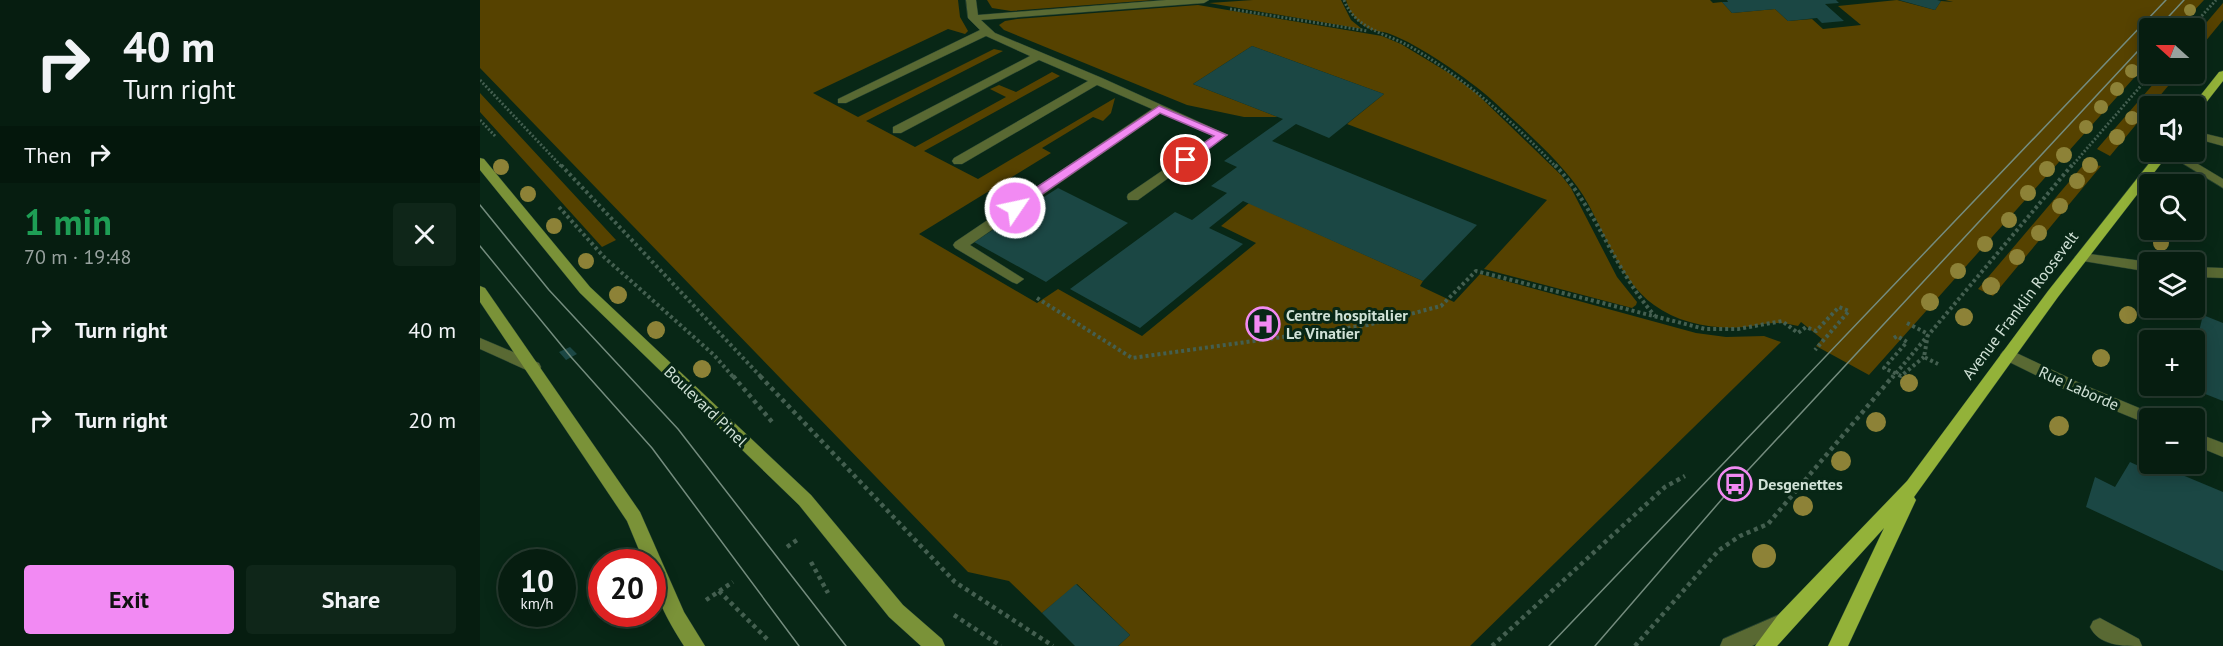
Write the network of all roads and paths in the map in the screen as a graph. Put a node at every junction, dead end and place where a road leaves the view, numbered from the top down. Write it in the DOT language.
graph roads {
  1 [pos="971,0"];
  2 [pos="1204,0"];
  3 [pos="1344,0"];
  4 [pos="2216,0"];
  5 [pos="1196,1"];
  6 [pos="973,18"];
  7 [pos="2200,18"];
  8 [pos="985,32"];
  9 [pos="1372,32"];
  10 [pos="1039,56"];
  11 [pos="2223,74"];
  12 [pos="480,80"];
  13 [pos="1098,80"];
  14 [pos="2142,84"];
  15 [pos="2205,97"];
  16 [pos="842,101"];
  17 [pos="1159,109"];
  18 [pos="897,130"];
  19 [pos="2205,137"];
  20 [pos="2223,142"];
  21 [pos="958,160"];
  22 [pos="480,162"];
  23 [pos="2156,162"];
  24 [pos="2187,162"];
  25 [pos="2223,184"];
  26 [pos="1133,197"];
  27 [pos="2082,257"];
  28 [pos="2139,265"];
  29 [pos="2205,272"];
  30 [pos="2223,273"];
  31 [pos="1017,279"];
  32 [pos="480,291"];
  33 [pos="1655,316"];
  34 [pos="1907,323"];
  35 [pos="1928,334"];
  36 [pos="1894,338"];
  37 [pos="480,343"];
  38 [pos="1815,350"];
  39 [pos="2008,355"];
  40 [pos="1924,357"];
  41 [pos="1938,364"];
  42 [pos="533,367"];
  43 [pos="1896,374"];
  44 [pos="2139,414"];
  45 [pos="2205,443"];
  46 [pos="2223,450"];
  47 [pos="1685,476"];
  48 [pos="1913,486"];
  49 [pos="733,582"];
  50 [pos="719,591"];
  51 [pos="706,600"];
  52 [pos="1785,621"];
  53 [pos="2100,627"];
  54 [pos="768,640"];
  55 [pos="695,646"];
  56 [pos="935,646"];
  57 [pos="1053,646"];
  58 [pos="1492,646"];
  59 [pos="1635,646"];
  60 [pos="1730,646"];
  61 [pos="1765,646"];
  62 [pos="1838,646"];
  63 [pos="2132,646"];
  1 -- 6 [label="street"];
  2 -- 5 [label="street"];
  3 -- 9 [label="path"];
  4 -- 7 [label="path"];
  5 -- 6 [label="street"];
  5 -- 9 [label="path"];
  6 -- 8 [label="street"];
  8 -- 10 [label="street"];
  8 -- 16 [label="street"];
  9 -- 33 [label="path"];
  10 -- 13 [label="street"];
  10 -- 18 [label="street"];
  11 -- 15 [label="main road"];
  12 -- 57 [label="path"];
  13 -- 17 [label="street"];
  13 -- 21 [label="street"];
  14 -- 35 [label="path"];
  17 -- 26 [label="street"];
  17 -- 31 [label="street"];
  19 -- 20 [label="street"];
  22 -- 56 [label="main road, Boulevard Pinel"];
  23 -- 27 [label="main road, Avenue Franklin Roosevelt"];
  24 -- 25 [label="street"];
  27 -- 28 [label="street"];
  27 -- 39 [label="main road, Avenue Franklin Roosevelt"];
  29 -- 30 [label="street"];
  31 -- 33 [label="path"];
  32 -- 42 [label="main road"];
  33 -- 38 [label="path"];
  34 -- 35 [label="path"];
  35 -- 40 [label="path"];
  35 -- 43 [label="path"];
  36 -- 43 [label="path"];
  37 -- 42 [label="street"];
  39 -- 44 [label="street, Rue Laborde"];
  39 -- 48 [label="main road, Avenue Franklin Roosevelt"];
  40 -- 41 [label="path"];
  40 -- 43 [label="path"];
  42 -- 55 [label="main road"];
  43 -- 59 [label="path"];
  45 -- 46 [label="street"];
  47 -- 58 [label="path"];
  48 -- 52 [label="main road, Avenue Franklin Roosevelt"];
  48 -- 62 [label="main road, Avenue Franklin Roosevelt"];
  49 -- 50 [label="path"];
  50 -- 51 [label="path"];
  50 -- 54 [label="path"];
  52 -- 60 [label="street, Avenue Franklin Roosevelt"];
  52 -- 61 [label="main road, Avenue Franklin Roosevelt"];
  53 -- 63 [label="street"];
}
